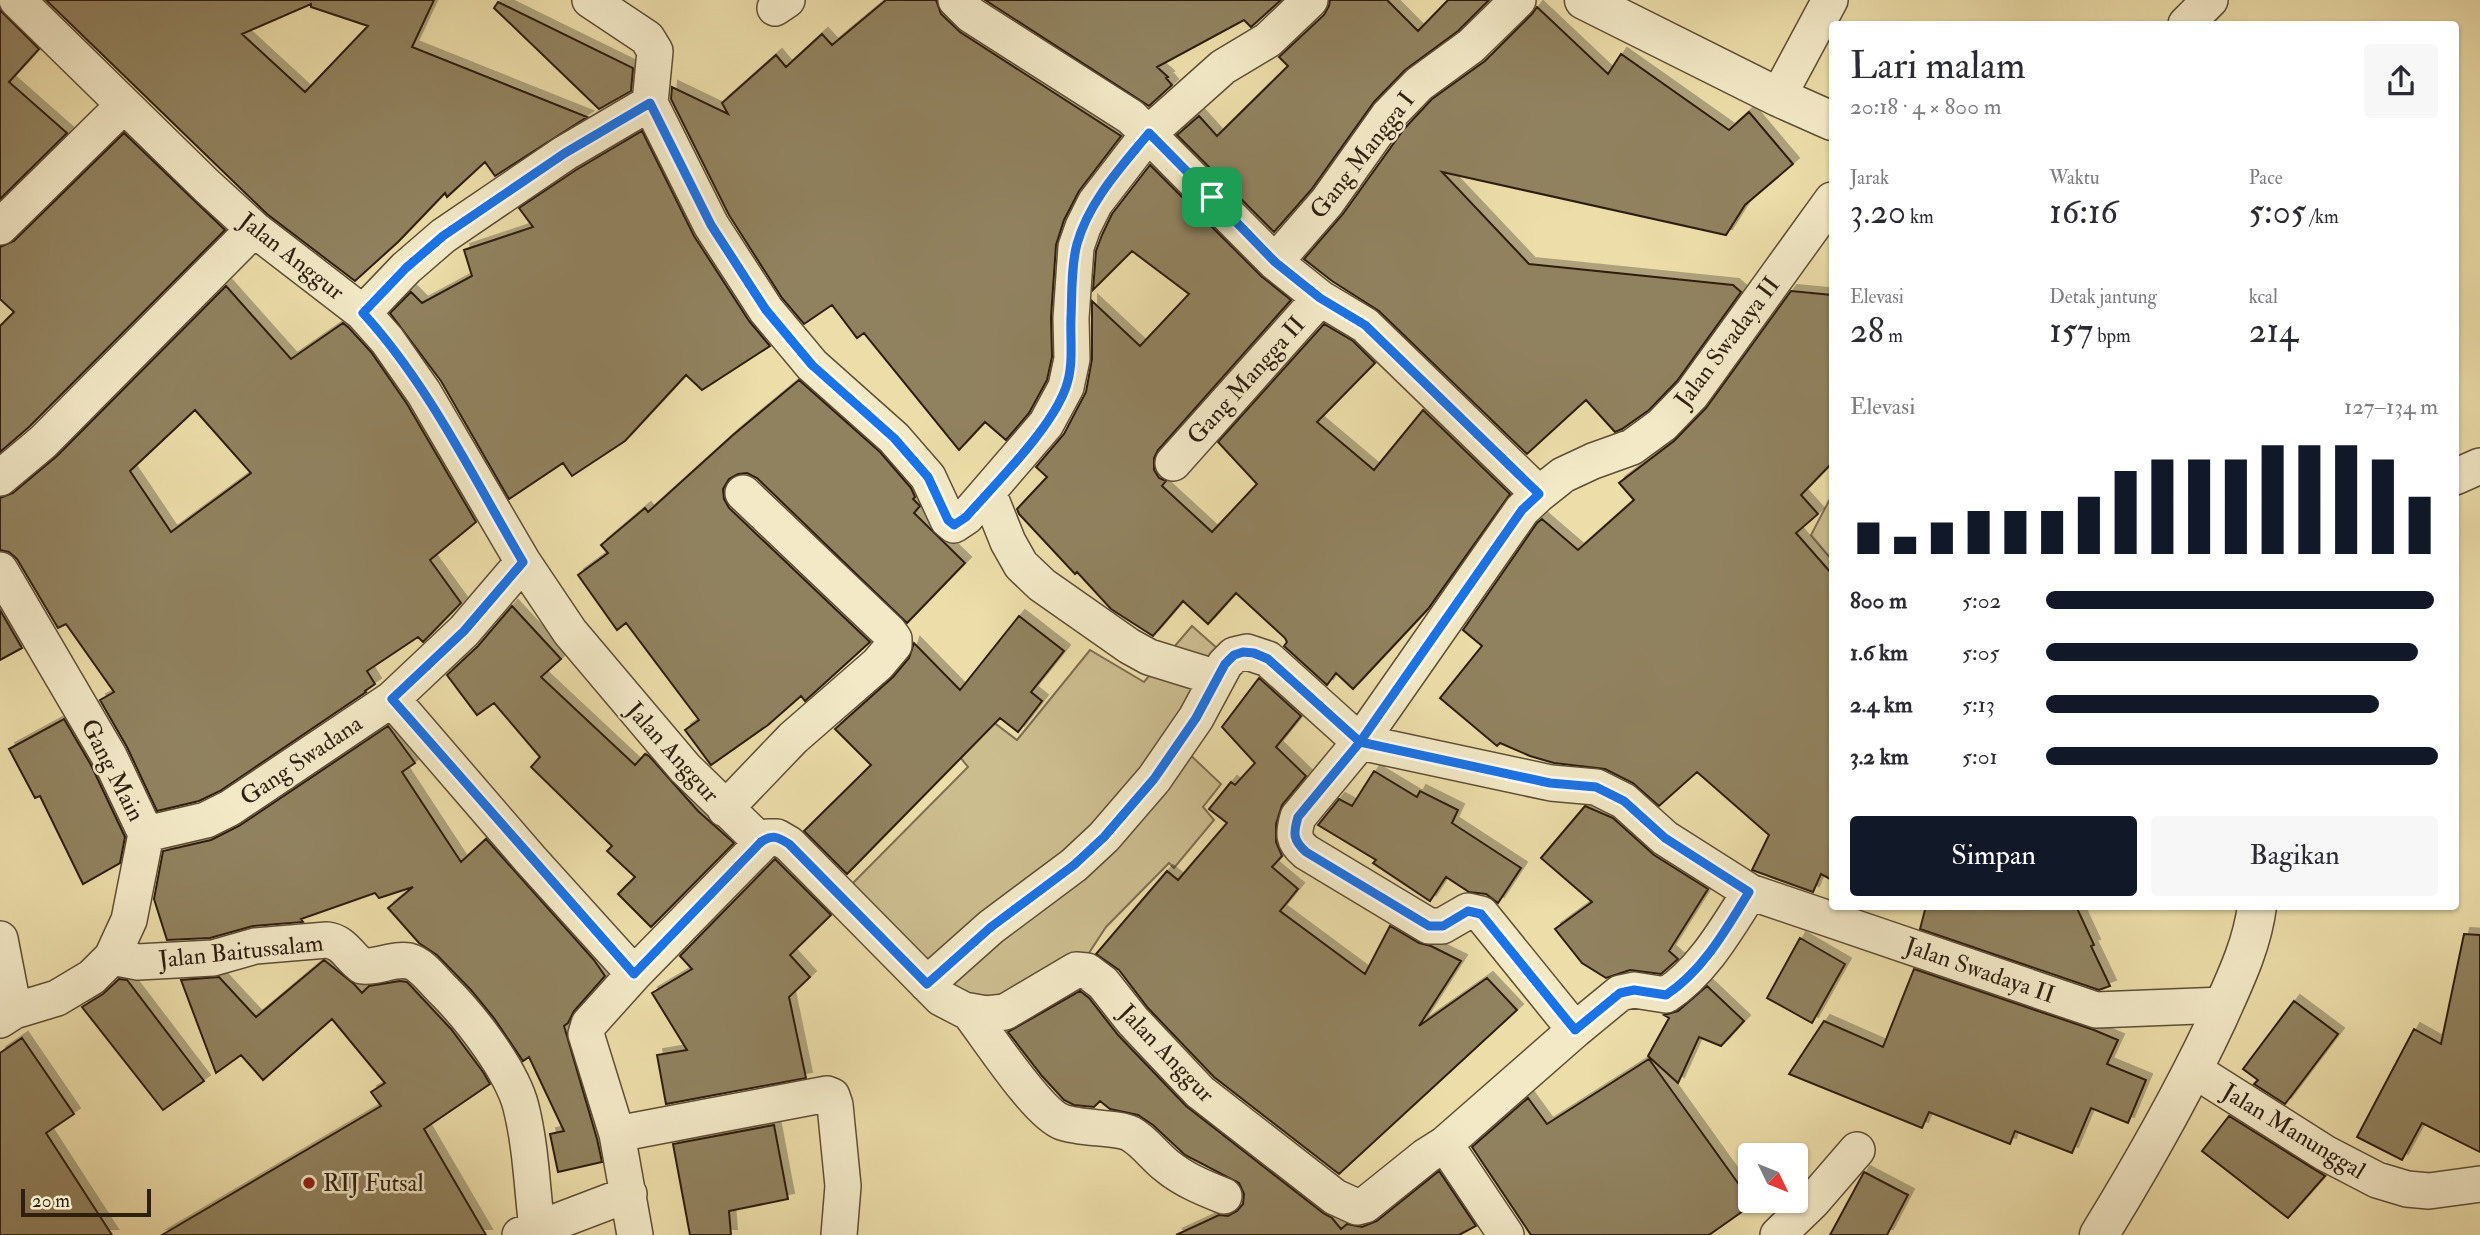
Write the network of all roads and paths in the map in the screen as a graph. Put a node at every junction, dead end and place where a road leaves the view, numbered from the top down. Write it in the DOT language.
graph roads {
  1 [pos="17,0"];
  2 [pos="590,0"];
  3 [pos="957,0"];
  4 [pos="1310,0"];
  5 [pos="1518,0"];
  6 [pos="1584,0"];
  7 [pos="1830,0"];
  8 [pos="2210,0"];
  9 [pos="2189,21"];
  10 [pos="1778,97"];
  11 [pos="650,103"];
  12 [pos="123,106"];
  13 [pos="1829,120"];
  14 [pos="1149,133"];
  15 [pos="1829,204"];
  16 [pos="0,227"];
  17 [pos="254,229"];
  18 [pos="1275,262"];
  19 [pos="1320,298"];
  20 [pos="363,313"];
  21 [pos="1173,463"];
  22 [pos="2480,466"];
  23 [pos="2459,475"];
  24 [pos="0,478"];
  25 [pos="988,492"];
  26 [pos="743,493"];
  27 [pos="1539,494"];
  28 [pos="523,562"];
  29 [pos="0,570"];
  30 [pos="1217,678"];
  31 [pos="392,699"];
  32 [pos="1360,742"];
  33 [pos="725,810"];
  34 [pos="146,834"];
  35 [pos="761,842"];
  36 [pos="1749,892"];
  37 [pos="2256,910"];
  38 [pos="0,939"];
  39 [pos="112,957"];
  40 [pos="634,974"];
  41 [pos="927,984"];
  42 [pos="2223,1005"];
  43 [pos="968,1011"];
  44 [pos="7,1016"];
  45 [pos="1575,1030"];
  46 [pos="2194,1070"];
  47 [pos="617,1134"];
  48 [pos="1445,1144"];
  49 [pos="1857,1150"];
  50 [pos="2480,1184"];
  51 [pos="629,1194"];
  52 [pos="1224,1196"];
  53 [pos="528,1232"];
  54 [pos="635,1235"];
  55 [pos="839,1235"];
  56 [pos="1506,1235"];
  57 [pos="1778,1235"];
  58 [pos="2099,1235"];
  1 -- 12 [label="street, Jalan Anggur"];
  2 -- 11 [label="street"];
  3 -- 14 [label="street, Gang Mangga II"];
  4 -- 14 [label="street"];
  5 -- 18 [label="street, Gang Mangga I"];
  6 -- 10 [label="street"];
  7 -- 10 [label="street"];
  8 -- 9 [label="street"];
  10 -- 13 [label="street"];
  11 -- 20 [label="street"];
  11 -- 25 [label="street"];
  12 -- 16 [label="street"];
  12 -- 17 [label="street, Jalan Anggur"];
  14 -- 18 [label="street, Gang Mangga II"];
  14 -- 25 [label="street"];
  15 -- 27 [label="street, Jalan Swadaya II"];
  17 -- 20 [label="street, Jalan Anggur"];
  17 -- 24 [label="street"];
  18 -- 19 [label="street, Gang Mangga II"];
  19 -- 21 [label="street, Gang Mangga II"];
  19 -- 27 [label="street, Gang Mangga II"];
  20 -- 28 [label="street, Jalan Anggur"];
  22 -- 23 [label="street"];
  25 -- 30 [label="street"];
  26 -- 33 [label="street"];
  27 -- 32 [label="street, Jalan Swadaya II"];
  28 -- 31 [label="street, Gang Swadana"];
  28 -- 33 [label="street, Jalan Anggur"];
  29 -- 34 [label="street, Gang Main"];
  30 -- 32 [label="street"];
  30 -- 41 [label="street"];
  31 -- 34 [label="street, Gang Swadana"];
  31 -- 40 [label="street"];
  32 -- 36 [label="street, Jalan Swadaya II"];
  32 -- 45 [label="street, Jalan Swadaya II"];
  33 -- 35 [label="street, Jalan Anggur"];
  34 -- 39 [label="street, Gang Main"];
  35 -- 40 [label="street"];
  35 -- 41 [label="street, Jalan Anggur"];
  36 -- 42 [label="street, Jalan Swadaya II"];
  36 -- 45 [label="street, Jalan Anggur"];
  37 -- 42 [label="street"];
  38 -- 44 [label="street"];
  39 -- 44 [label="street, Gang Main"];
  39 -- 53 [label="street, Jalan Baitussalam"];
  40 -- 47 [label="street"];
  41 -- 43 [label="street, Jalan Anggur"];
  42 -- 46 [label="street"];
  43 -- 48 [label="street, Jalan Anggur"];
  43 -- 52 [label="street"];
  45 -- 48 [label="street, Jalan Anggur"];
  46 -- 50 [label="street, Jalan Manunggal"];
  46 -- 58 [label="street"];
  47 -- 51 [label="street"];
  47 -- 55 [label="street"];
  48 -- 56 [label="street"];
  49 -- 57 [label="street"];
  51 -- 53 [label="street"];
  51 -- 54 [label="street"];
}
